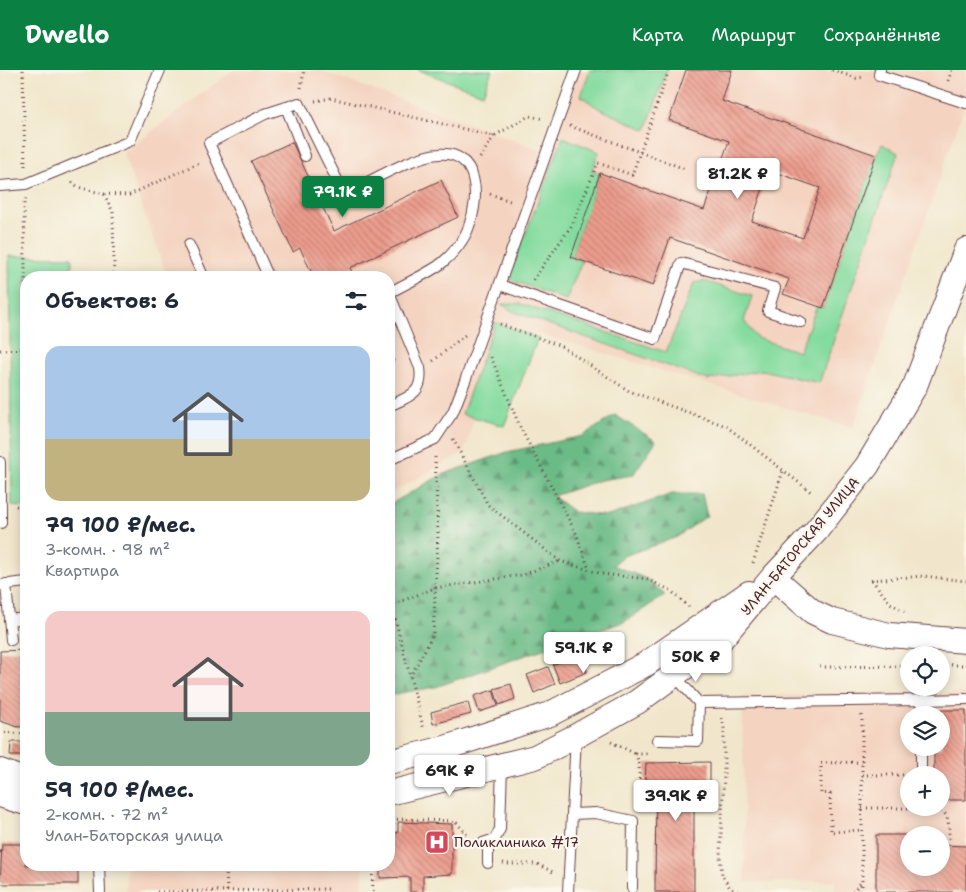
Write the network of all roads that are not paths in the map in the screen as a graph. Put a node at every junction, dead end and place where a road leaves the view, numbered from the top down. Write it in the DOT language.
graph roads {
  1 [pos="160,70"];
  2 [pos="576,70"];
  3 [pos="879,73"];
  4 [pos="966,103"];
  5 [pos="286,107"];
  6 [pos="305,156"];
  7 [pos="0,186"];
  8 [pos="189,245"];
  9 [pos="966,250"];
  10 [pos="201,271"];
  11 [pos="266,271"];
  12 [pos="500,284"];
  13 [pos="395,290"];
  14 [pos="395,308"];
  15 [pos="801,322"];
  16 [pos="395,403"];
  17 [pos="395,457"];
  18 [pos="0,462"];
  19 [pos="0,503"];
  20 [pos="1,523"];
  21 [pos="773,577"];
  22 [pos="20,583"];
  23 [pos="3,585"];
  24 [pos="20,619"];
  25 [pos="9,620"];
  26 [pos="11,640"];
  27 [pos="966,641"];
  28 [pos="674,675"];
  29 [pos="966,699"];
  30 [pos="922,700"];
  31 [pos="698,703"];
  32 [pos="922,706"];
  33 [pos="576,736"];
  34 [pos="657,740"];
  35 [pos="395,760"];
  36 [pos="502,764"];
  37 [pos="0,770"];
  38 [pos="20,778"];
  39 [pos="395,791"];
  40 [pos="0,795"];
  41 [pos="20,801"];
  42 [pos="572,814"];
  43 [pos="488,863"];
  44 [pos="99,871"];
  45 [pos="632,888"];
  46 [pos="100,892"];
  47 [pos="568,892"];
  1 -- 7 [label="lane"];
  2 -- 12 [label="lane"];
  3 -- 4 [label="lane"];
  5 -- 6 [label="lane"];
  5 -- 11 [label="lane"];
  5 -- 13 [label="lane"];
  8 -- 10 [label="lane"];
  9 -- 21 [label="street, УЛАН-БАТОРСКАЯ УЛИЦА"];
  12 -- 15 [label="lane"];
  12 -- 17 [label="lane"];
  14 -- 16 [label="lane"];
  18 -- 19 [label="lane"];
  19 -- 20 [label="lane"];
  21 -- 27 [label="street"];
  21 -- 28 [label="street, УЛАН-БАТОРСКАЯ УЛИЦА"];
  21 -- 35 [label="street"];
  22 -- 23 [label="lane"];
  23 -- 25 [label="lane"];
  24 -- 25 [label="lane"];
  25 -- 26 [label="lane"];
  28 -- 31 [label="lane"];
  28 -- 33 [label="street, УЛАН-БАТОРСКАЯ УЛИЦА"];
  29 -- 30 [label="lane"];
  30 -- 31 [label="lane"];
  30 -- 32 [label="lane"];
  31 -- 34 [label="lane"];
  33 -- 36 [label="street, УЛАН-БАТОРСКАЯ УЛИЦА"];
  33 -- 42 [label="lane"];
  36 -- 39 [label="street, УЛАН-БАТОРСКАЯ УЛИЦА"];
  36 -- 43 [label="lane"];
  37 -- 38 [label="street"];
  40 -- 41 [label="street"];
  42 -- 45 [label="lane"];
  42 -- 47 [label="lane"];
  44 -- 46 [label="lane"];
}
